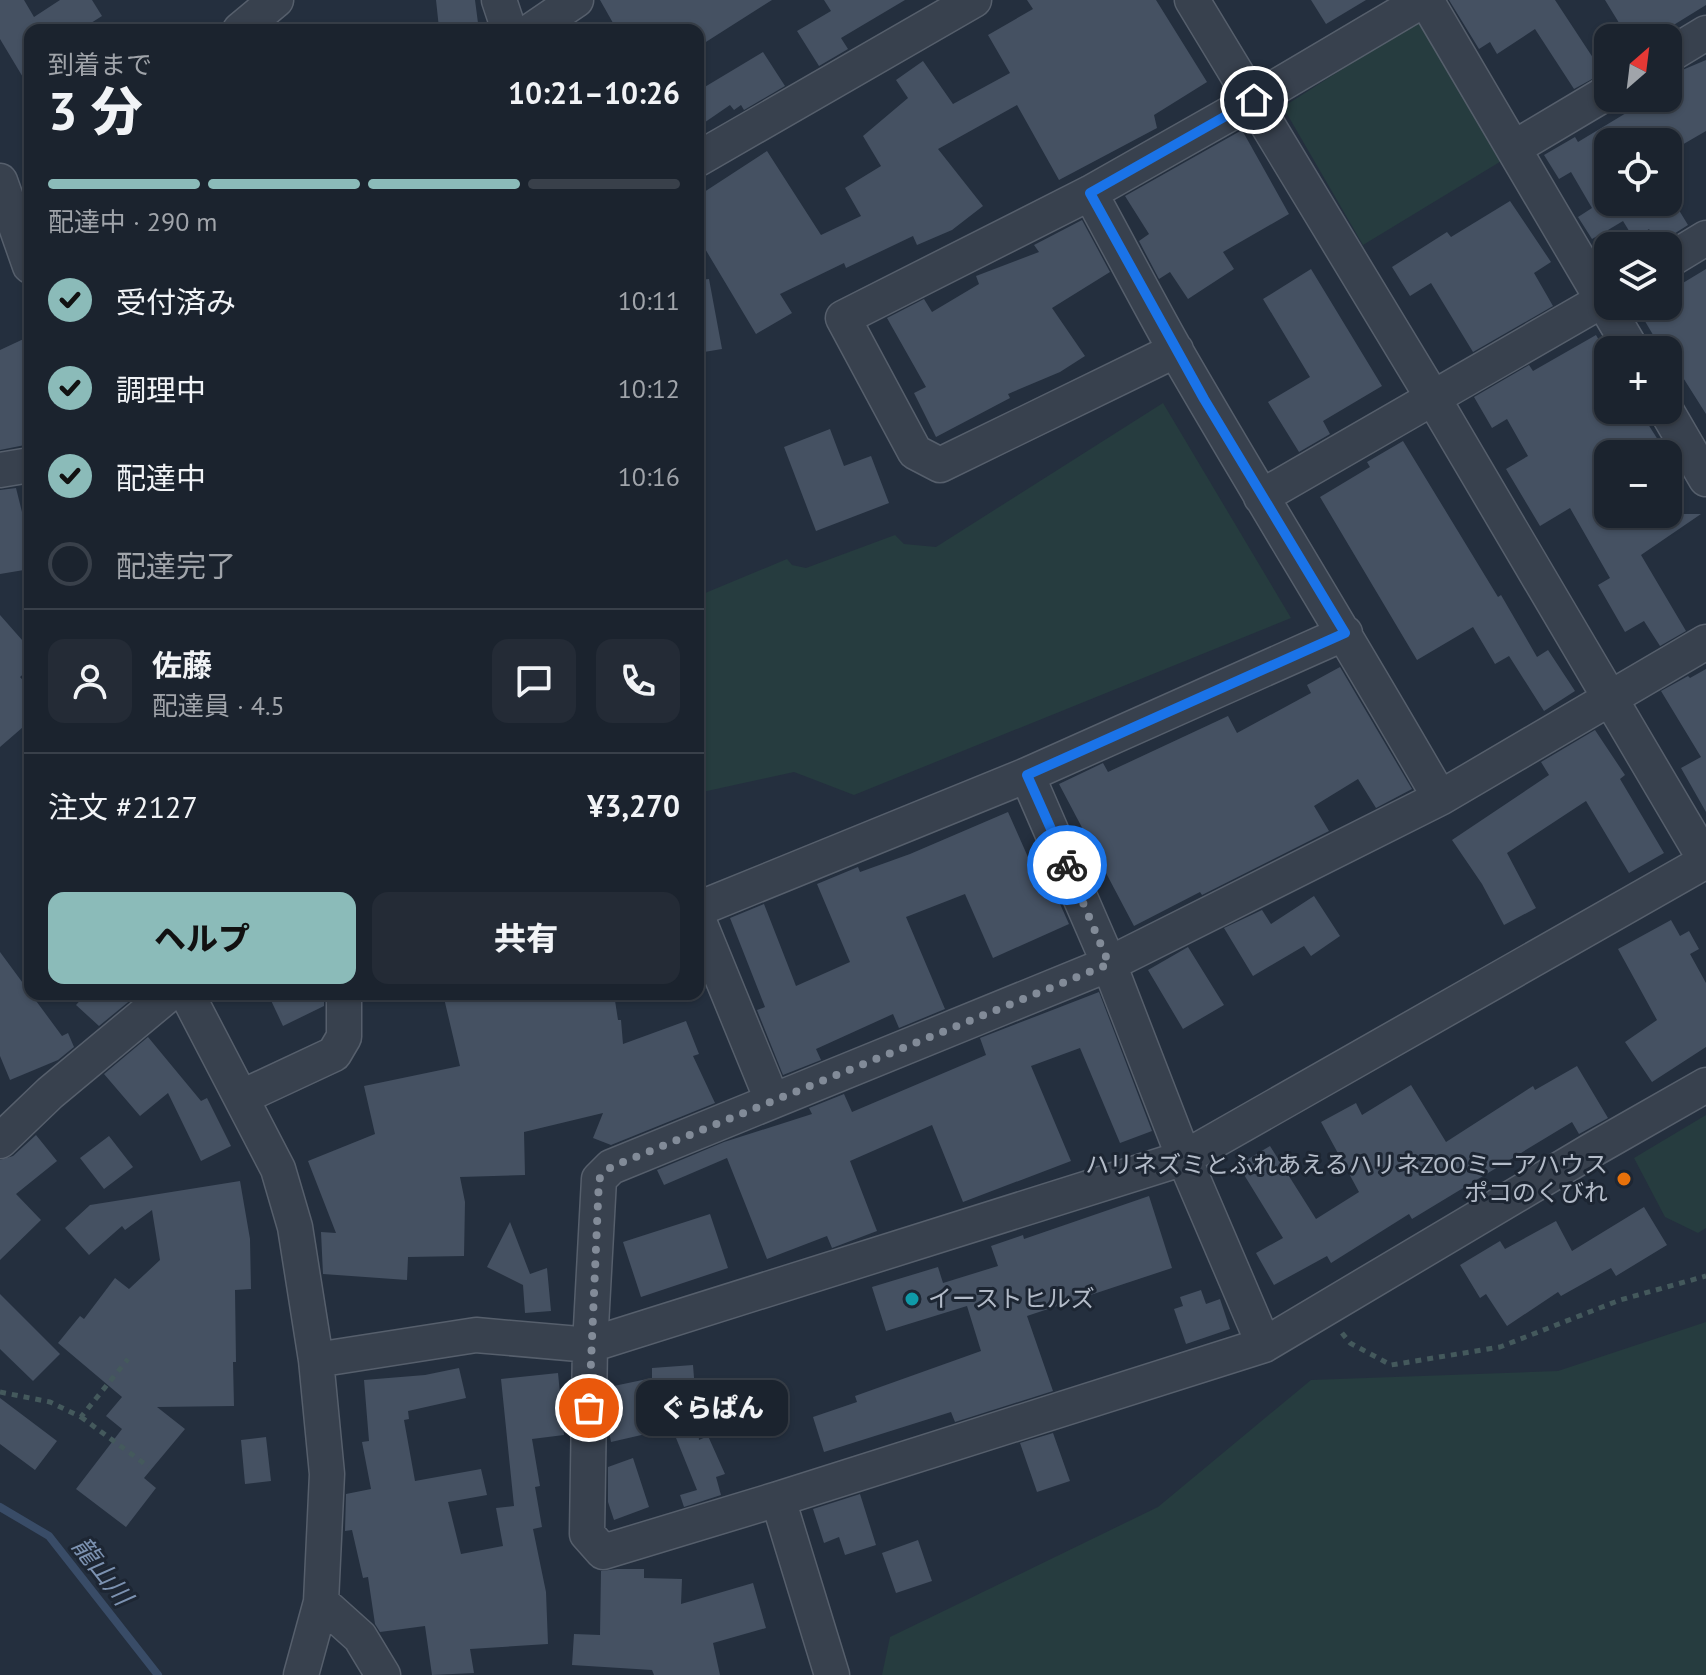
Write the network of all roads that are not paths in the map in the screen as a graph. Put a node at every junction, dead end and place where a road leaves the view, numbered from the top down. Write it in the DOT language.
graph roads {
  1 [pos="276,0"];
  2 [pos="499,0"];
  3 [pos="576,0"];
  4 [pos="974,0"];
  5 [pos="1192,0"];
  6 [pos="1424,0"];
  7 [pos="247,24"];
  8 [pos="507,24"];
  9 [pos="541,24"];
  10 [pos="1706,33"];
  11 [pos="1682,48"];
  12 [pos="1254,100"];
  13 [pos="1594,100"];
  14 [pos="1514,148"];
  15 [pos="704,156"];
  16 [pos="0,181"];
  17 [pos="1090,193"];
  18 [pos="23,222"];
  19 [pos="1706,238"];
  20 [pos="1682,253"];
  21 [pos="1594,279"];
  22 [pos="1594,306"];
  23 [pos="1176,350"];
  24 [pos="1433,398"];
  25 [pos="1676,424"];
  26 [pos="1701,458"];
  27 [pos="24,466"];
  28 [pos="0,470"];
  29 [pos="1261,497"];
  30 [pos="1345,633"];
  31 [pos="1706,642"];
  32 [pos="1611,698"];
  33 [pos="1027,775"];
  34 [pos="1440,798"];
  35 [pos="1706,861"];
  36 [pos="704,907"];
  37 [pos="704,934"];
  38 [pos="1109,964"];
  39 [pos="162,1000"];
  40 [pos="190,1000"];
  41 [pos="344,1000"];
  42 [pos="1706,1085"];
  43 [pos="242,1097"];
  44 [pos="772,1100"];
  45 [pos="0,1141"];
  46 [pos="1184,1158"];
  47 [pos="590,1345"];
  48 [pos="1264,1345"];
  49 [pos="316,1360"];
  50 [pos="778,1499"];
  51 [pos="321,1602"];
  52 [pos="301,1675"];
  53 [pos="383,1675"];
  54 [pos="832,1675"];
  1 -- 7 [label="street"];
  2 -- 8 [label="street"];
  3 -- 9 [label="street"];
  4 -- 15 [label="street"];
  5 -- 12 [label="street"];
  6 -- 12 [label="street"];
  6 -- 14 [label="street"];
  10 -- 11 [label="street"];
  12 -- 17 [label="street"];
  12 -- 24 [label="street"];
  13 -- 14 [label="street"];
  14 -- 21 [label="street"];
  16 -- 18 [label="street"];
  17 -- 23 [label="street"];
  17 -- 23 [label="street"];
  19 -- 20 [label="street"];
  22 -- 24 [label="street"];
  23 -- 29 [label="street"];
  24 -- 29 [label="street"];
  24 -- 32 [label="street"];
  25 -- 26 [label="street"];
  27 -- 28 [label="street"];
  29 -- 30 [label="street"];
  30 -- 33 [label="street"];
  30 -- 34 [label="street"];
  31 -- 32 [label="street"];
  32 -- 34 [label="street"];
  32 -- 35 [label="street"];
  33 -- 36 [label="street"];
  33 -- 38 [label="street"];
  34 -- 38 [label="street"];
  35 -- 46 [label="street"];
  37 -- 44 [label="street"];
  38 -- 44 [label="street"];
  38 -- 46 [label="street"];
  39 -- 45 [label="street"];
  40 -- 43 [label="street"];
  41 -- 43 [label="street"];
  42 -- 48 [label="street"];
  43 -- 49 [label="street"];
  44 -- 47 [label="street"];
  46 -- 47 [label="street"];
  46 -- 48 [label="street"];
  47 -- 49 [label="street"];
  47 -- 50 [label="street"];
  48 -- 50 [label="street"];
  49 -- 51 [label="street"];
  50 -- 54 [label="street"];
  51 -- 52 [label="street"];
  51 -- 53 [label="street"];
}
